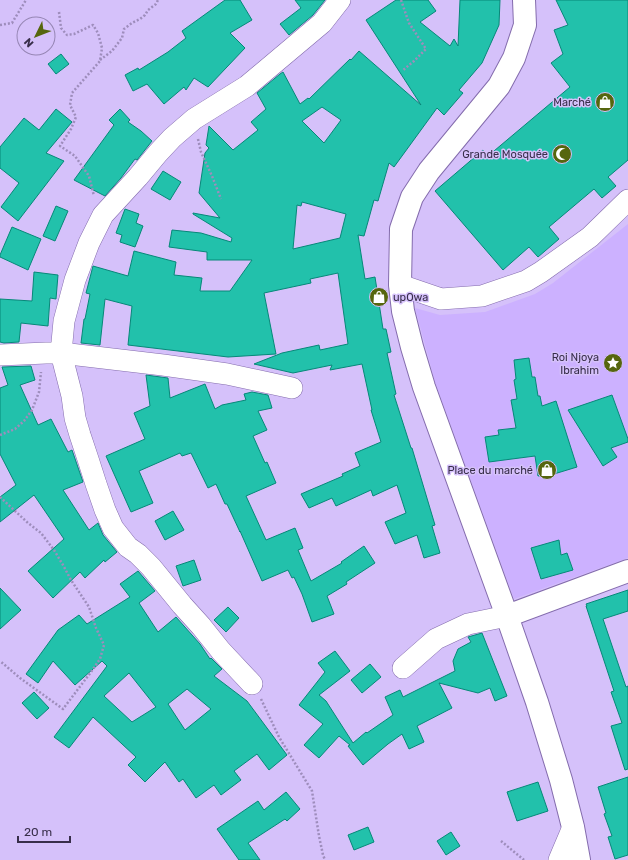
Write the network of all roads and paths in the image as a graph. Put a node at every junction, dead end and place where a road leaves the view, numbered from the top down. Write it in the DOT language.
graph roads {
  1 [pos="26,0"];
  2 [pos="158,0"];
  3 [pos="340,0"];
  4 [pos="401,0"];
  5 [pos="524,0"];
  6 [pos="60,12"];
  7 [pos="0,25"];
  8 [pos="100,61"];
  9 [pos="402,71"];
  10 [pos="194,119"];
  11 [pos="221,199"];
  12 [pos="627,206"];
  13 [pos="103,215"];
  14 [pos="400,285"];
  15 [pos="53,353"];
  16 [pos="0,355"];
  17 [pos="292,388"];
  18 [pos="0,435"];
  19 [pos="0,497"];
  20 [pos="628,571"];
  21 [pos="507,616"];
  22 [pos="0,662"];
  23 [pos="403,668"];
  24 [pos="252,684"];
  25 [pos="573,827"];
  26 [pos="501,841"];
  27 [pos="325,860"];
  28 [pos="524,860"];
  29 [pos="559,860"];
  30 [pos="579,860"];
  1 -- 7 [label="path"];
  2 -- 8 [label="path"];
  3 -- 10 [label="street"];
  4 -- 9 [label="path"];
  5 -- 14 [label="main road"];
  6 -- 8 [label="path"];
  8 -- 13 [label="path"];
  10 -- 11 [label="path"];
  10 -- 13 [label="street"];
  12 -- 14 [label="street"];
  13 -- 15 [label="street"];
  14 -- 21 [label="main road"];
  15 -- 16 [label="street"];
  15 -- 17 [label="street"];
  15 -- 18 [label="path"];
  15 -- 24 [label="street"];
  19 -- 22 [label="path"];
  20 -- 21 [label="main road"];
  21 -- 23 [label="street"];
  21 -- 25 [label="main road"];
  24 -- 27 [label="path"];
  25 -- 29 [label="street"];
  25 -- 30 [label="main road"];
  26 -- 28 [label="path"];
}
